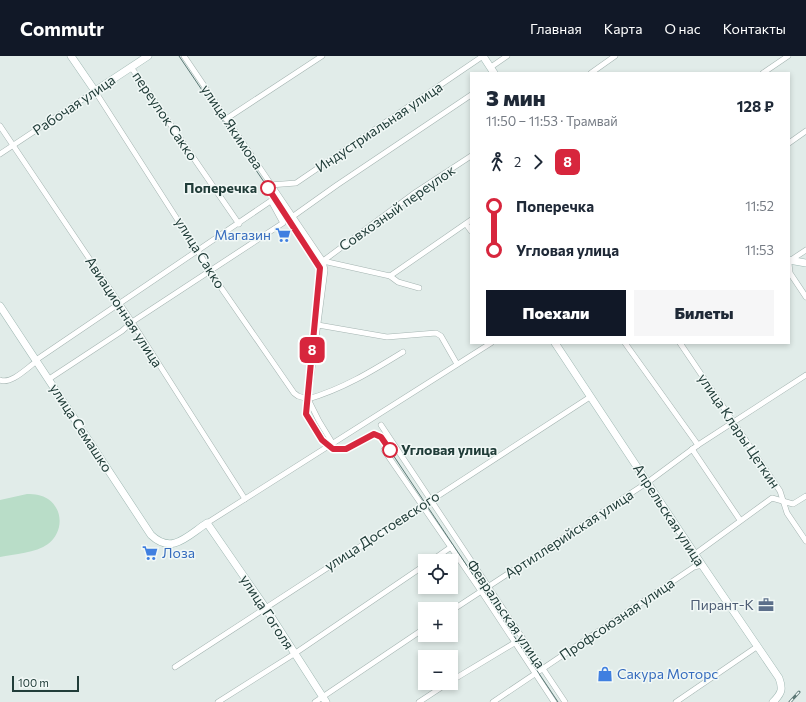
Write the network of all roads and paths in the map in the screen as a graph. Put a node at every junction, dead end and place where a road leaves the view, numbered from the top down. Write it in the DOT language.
graph roads {
  1 [pos="71,56"];
  2 [pos="148,56"];
  3 [pos="184,56"];
  4 [pos="322,56"];
  5 [pos="507,56"];
  6 [pos="615,56"];
  7 [pos="788,56"];
  8 [pos="489,63"];
  9 [pos="131,67"];
  10 [pos="475,72"];
  11 [pos="592,72"];
  12 [pos="764,72"];
  13 [pos="470,75"];
  14 [pos="95,92"];
  15 [pos="470,96"];
  16 [pos="226,120"];
  17 [pos="0,126"];
  18 [pos="806,131"];
  19 [pos="790,142"];
  20 [pos="14,145"];
  21 [pos="0,154"];
  22 [pos="470,157"];
  23 [pos="270,185"];
  24 [pos="278,196"];
  25 [pos="272,201"];
  26 [pos="292,217"];
  27 [pos="469,222"];
  28 [pos="239,224"];
  29 [pos="198,249"];
  30 [pos="806,250"];
  31 [pos="323,261"];
  32 [pos="790,261"];
  33 [pos="806,263"];
  34 [pos="210,270"];
  35 [pos="390,276"];
  36 [pos="419,288"];
  37 [pos="806,298"];
  38 [pos="118,302"];
  39 [pos="0,306"];
  40 [pos="132,322"];
  41 [pos="318,325"];
  42 [pos="489,344"];
  43 [pos="556,344"];
  44 [pos="626,344"];
  45 [pos="681,344"];
  46 [pos="403,352"];
  47 [pos="36,360"];
  48 [pos="457,364"];
  49 [pos="806,375"];
  50 [pos="49,379"];
  51 [pos="0,380"];
  52 [pos="590,396"];
  53 [pos="308,399"];
  54 [pos="734,422"];
  55 [pos="381,425"];
  56 [pos="334,444"];
  57 [pos="698,445"];
  58 [pos="692,449"];
  59 [pos="384,450"];
  60 [pos="648,482"];
  61 [pos="806,496"];
  62 [pos="245,499"];
  63 [pos="430,501"];
  64 [pos="783,501"];
  65 [pos="423,504"];
  66 [pos="740,520"];
  67 [pos="207,523"];
  68 [pos="806,541"];
  69 [pos="451,548"];
  70 [pos="442,554"];
  71 [pos="695,554"];
  72 [pos="702,564"];
  73 [pos="418,570"];
  74 [pos="488,587"];
  75 [pos="481,591"];
  76 [pos="458,606"];
  77 [pos="265,607"];
  78 [pos="418,633"];
  79 [pos="516,642"];
  80 [pos="758,646"];
  81 [pos="294,654"];
  82 [pos="175,667"];
  83 [pos="543,669"];
  84 [pos="536,673"];
  85 [pos="458,677"];
  86 [pos="437,690"];
  87 [pos="324,700"];
  88 [pos="218,702"];
  89 [pos="315,702"];
  90 [pos="419,702"];
  91 [pos="493,702"];
  92 [pos="554,702"];
  93 [pos="564,702"];
  94 [pos="676,702"];
  95 [pos="774,702"];
  1 -- 14 [label="main road, улица Сакко"];
  2 -- 9 [label="main road, Рабочая улица"];
  3 -- 16 [label="street, улица Якимова"];
  4 -- 16 [label="street"];
  5 -- 8 [label="street, Индустриальная улица"];
  6 -- 11 [label="street"];
  7 -- 12 [label="street"];
  8 -- 10 [label="street, Индустриальная улица"];
  9 -- 14 [label="main road, Рабочая улица"];
  9 -- 28 [label="street, переулок Сакко"];
  13 -- 23 [label="street, Индустриальная улица"];
  14 -- 20 [label="street, Рабочая улица"];
  14 -- 29 [label="street, улица Сакко"];
  15 -- 26 [label="street, Индустриальная улица"];
  16 -- 23 [label="street, улица Якимова"];
  17 -- 20 [label="street, Авиационная улица"];
  18 -- 19 [label="street"];
  20 -- 21 [label="street, Рабочая улица"];
  20 -- 38 [label="street, Авиационная улица"];
  22 -- 31 [label="street, Совхозный переулок"];
  23 -- 24 [label="street, улица Якимова"];
  24 -- 25 [label="street"];
  24 -- 26 [label="street, улица Якимова"];
  25 -- 28 [label="street"];
  25 -- 34 [label="street"];
  26 -- 31 [label="street, улица Якимова"];
  27 -- 35 [label="street"];
  28 -- 29 [label="street"];
  29 -- 34 [label="street, улица Сакко"];
  29 -- 38 [label="street"];
  30 -- 32 [label="street"];
  31 -- 35 [label="street"];
  31 -- 41 [label="street"];
  32 -- 33 [label="main road"];
  32 -- 37 [label="street"];
  34 -- 40 [label="street"];
  34 -- 53 [label="street, улица Сакко"];
  35 -- 36 [label="street"];
  38 -- 40 [label="street, Авиационная улица"];
  38 -- 47 [label="street"];
  39 -- 47 [label="main road, улица Семашко"];
  40 -- 50 [label="street"];
  40 -- 62 [label="street, Авиационная улица"];
  41 -- 48 [label="street"];
  41 -- 53 [label="street"];
  42 -- 48 [label="street"];
  43 -- 52 [label="main road, Апрельская улица"];
  44 -- 57 [label="street"];
  45 -- 54 [label="street, улица Клары Цеткин"];
  46 -- 53 [label="street"];
  47 -- 50 [label="main road, улица Семашко"];
  47 -- 51 [label="street"];
  48 -- 56 [label="street"];
  49 -- 54 [label="street, Артиллерийская улица"];
  50 -- 67 [label="main road, улица Семашко"];
  52 -- 60 [label="main road, Апрельская улица"];
  52 -- 63 [label="street, улица Достоевского"];
  53 -- 56 [label="street"];
  54 -- 57 [label="street, Артиллерийская улица"];
  54 -- 64 [label="street, улица Клары Цеткин"];
  55 -- 63 [label="street, Февральская улица"];
  56 -- 62 [label="street"];
  57 -- 58 [label="street, Артиллерийская улица"];
  58 -- 60 [label="street, Артиллерийская улица"];
  58 -- 66 [label="street"];
  59 -- 65 [label="street"];
  60 -- 71 [label="main road, Апрельская улица"];
  60 -- 74 [label="street, Артиллерийская улица"];
  61 -- 64 [label="street"];
  62 -- 67 [label="street"];
  63 -- 65 [label="street, улица Достоевского"];
  63 -- 74 [label="street, Февральская улица"];
  64 -- 66 [label="street"];
  64 -- 68 [label="street, улица Клары Цеткин"];
  65 -- 69 [label="street"];
  65 -- 77 [label="street, улица Достоевского"];
  66 -- 71 [label="street"];
  67 -- 77 [label="main road, улица Гоголя"];
  69 -- 70 [label="street"];
  69 -- 75 [label="street"];
  71 -- 72 [label="main road, Апрельская улица"];
  72 -- 80 [label="main road, Апрельская улица"];
  72 -- 83 [label="street, Профсоюзная улица"];
  73 -- 81 [label="street"];
  74 -- 75 [label="street, Артиллерийская улица"];
  74 -- 83 [label="street, Февральская улица"];
  75 -- 76 [label="street, Артиллерийская улица"];
  75 -- 79 [label="street"];
  77 -- 81 [label="main road, улица Гоголя"];
  77 -- 82 [label="street, улица Достоевского"];
  78 -- 87 [label="street"];
  79 -- 84 [label="street"];
  79 -- 85 [label="street"];
  80 -- 94 [label="street"];
  80 -- 95 [label="main road, Апрельская улица"];
  81 -- 87 [label="main road, улица Гоголя"];
  81 -- 88 [label="street"];
  83 -- 84 [label="street, Профсоюзная улица"];
  83 -- 93 [label="street, Февральская улица"];
  84 -- 91 [label="street, Профсоюзная улица"];
  84 -- 92 [label="street"];
  86 -- 90 [label="street"];
  87 -- 89 [label="street"];
}
